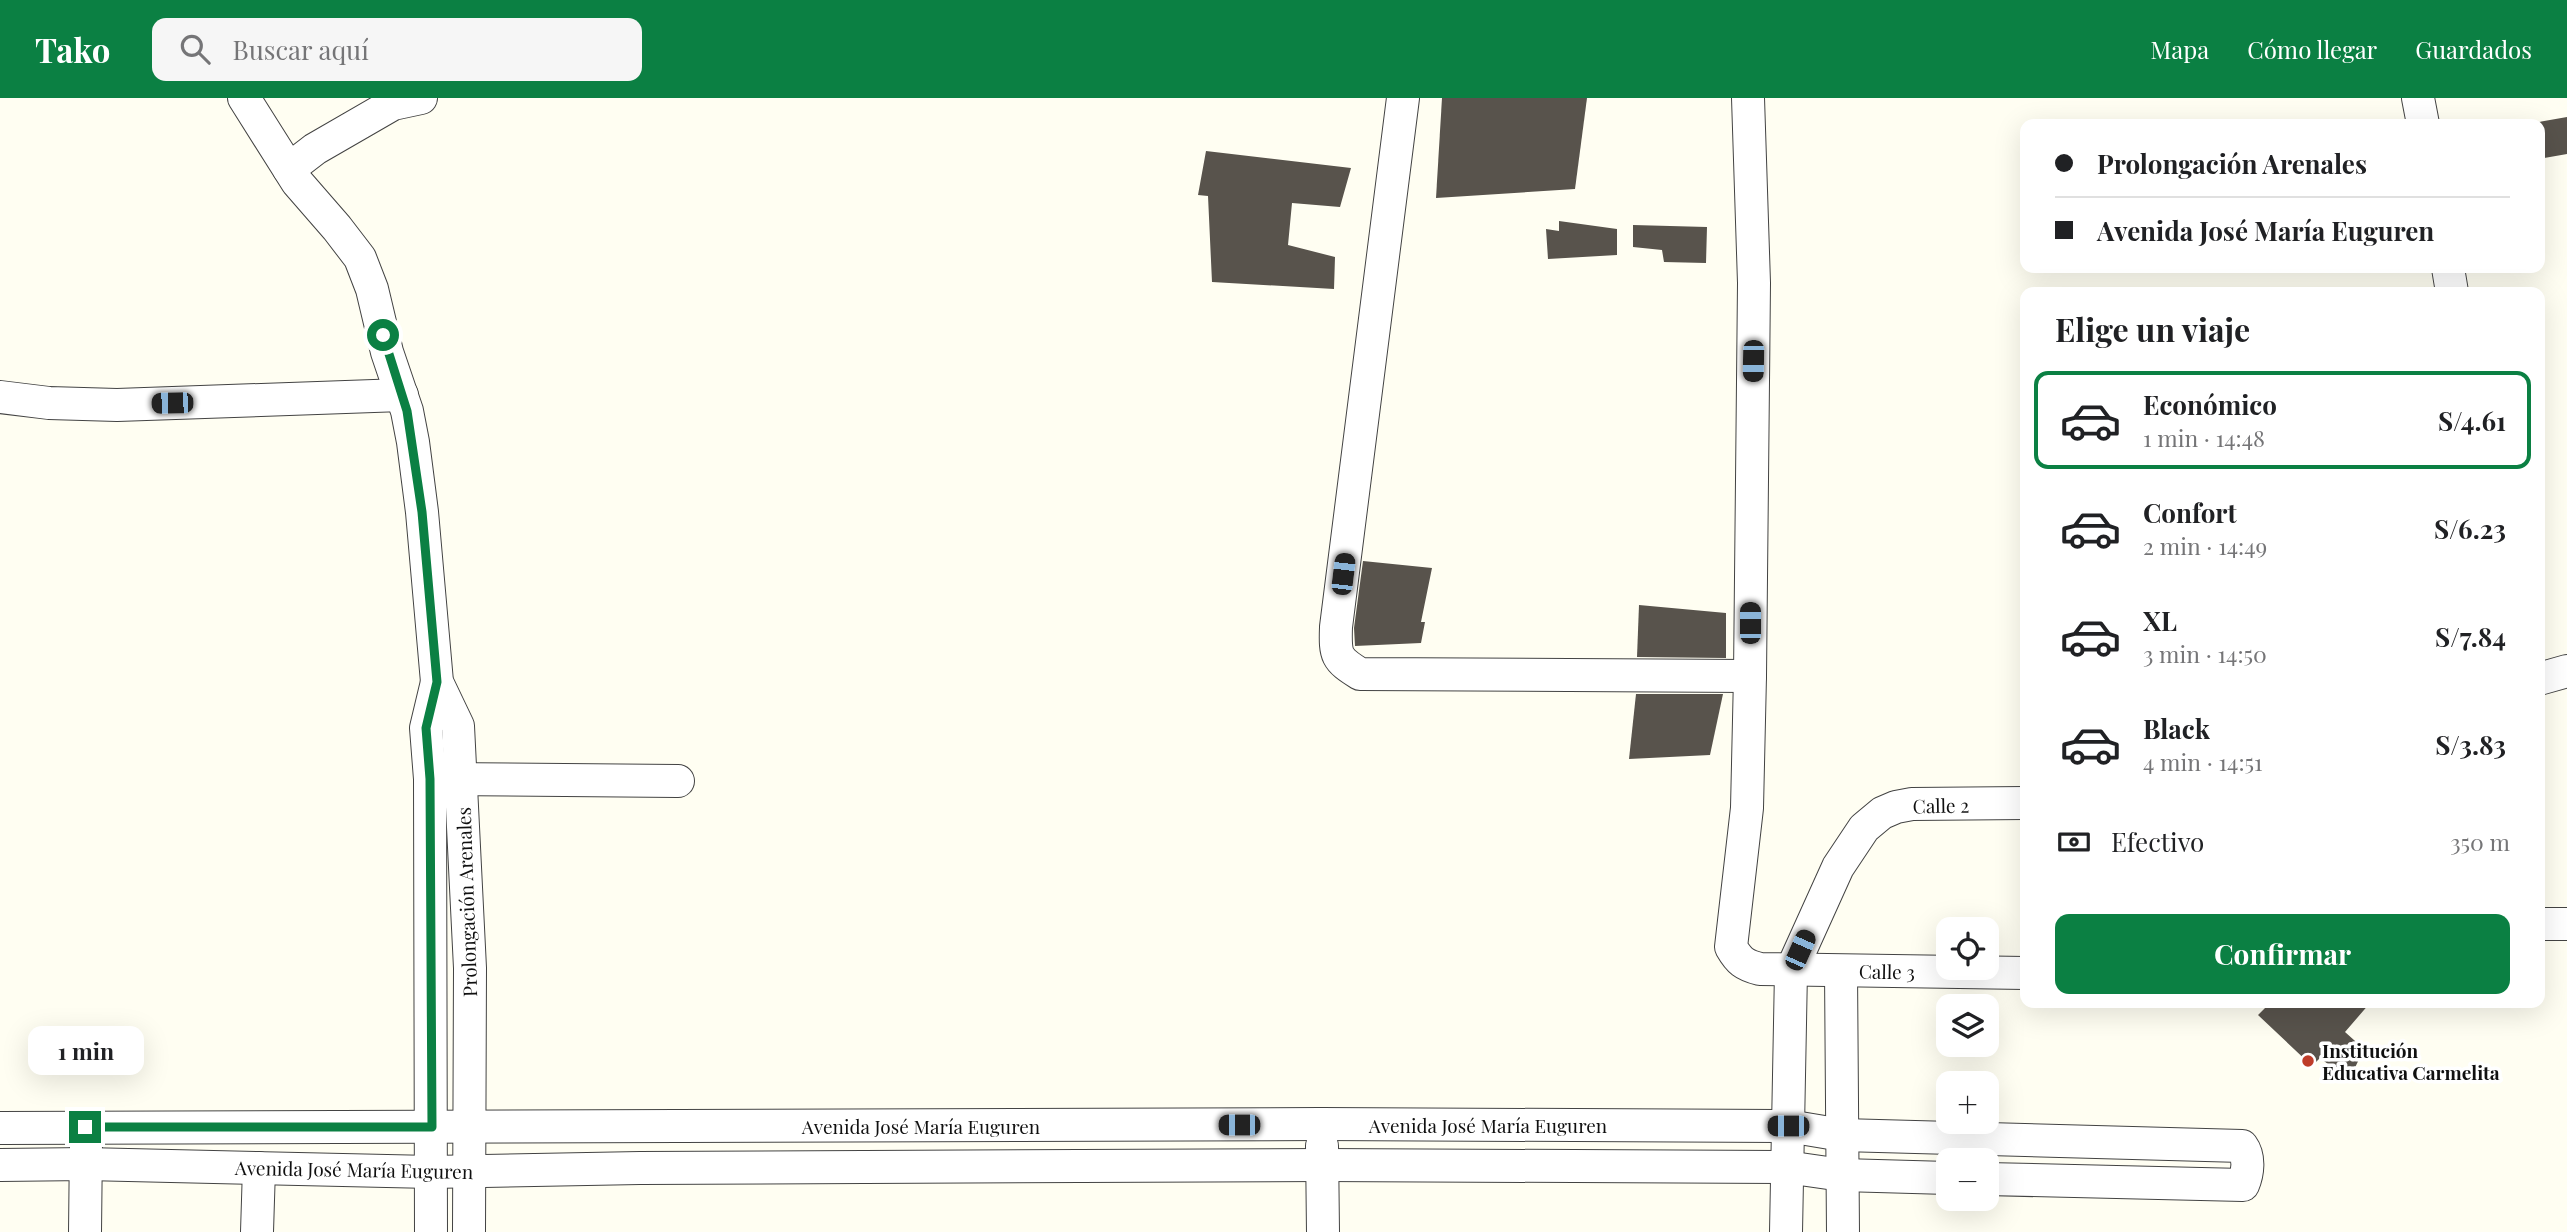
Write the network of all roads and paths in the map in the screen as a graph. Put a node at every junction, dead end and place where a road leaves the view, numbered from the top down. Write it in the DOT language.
graph roads {
  1 [pos="244,98"];
  2 [pos="421,98"];
  3 [pos="1403,98"];
  4 [pos="1748,98"];
  5 [pos="2418,98"];
  6 [pos="2422,119"];
  7 [pos="289,169"];
  8 [pos="402,395"];
  9 [pos="0,397"];
  10 [pos="2567,671"];
  11 [pos="1750,676"];
  12 [pos="2545,677"];
  13 [pos="437,682"];
  14 [pos="430,779"];
  15 [pos="462,780"];
  16 [pos="678,781"];
  17 [pos="2020,803"];
  18 [pos="2545,924"];
  19 [pos="2567,924"];
  20 [pos="1791,971"];
  21 [pos="1841,971"];
  22 [pos="2020,972"];
  23 [pos="1321,1124"];
  24 [pos="1788,1126"];
  25 [pos="85,1127"];
  26 [pos="432,1127"];
  27 [pos="470,1127"];
  28 [pos="0,1128"];
  29 [pos="1842,1135"];
  30 [pos="2036,1140"];
  31 [pos="86,1164"];
  32 [pos="0,1165"];
  33 [pos="1323,1165"];
  34 [pos="1786,1167"];
  35 [pos="259,1168"];
  36 [pos="431,1172"];
  37 [pos="470,1172"];
  38 [pos="1842,1175"];
  39 [pos="1936,1178"];
  40 [pos="1999,1179"];
  41 [pos="2036,1180"];
  42 [pos="85,1232"];
  43 [pos="257,1232"];
  44 [pos="431,1232"];
  45 [pos="469,1232"];
  46 [pos="1323,1232"];
  47 [pos="1786,1232"];
  48 [pos="1843,1232"];
  1 -- 7 [label="street, Prolongación Arenales"];
  2 -- 7 [label="street"];
  3 -- 11 [label="street"];
  4 -- 11 [label="street, Calle 3"];
  5 -- 6 [label="street"];
  7 -- 8 [label="street, Prolongación Arenales"];
  8 -- 9 [label="street"];
  8 -- 13 [label="street, Prolongación Arenales"];
  10 -- 12 [label="street"];
  11 -- 20 [label="street, Calle 3"];
  13 -- 14 [label="street, Prolongación Arenales"];
  13 -- 15 [label="street, Prolongación Arenales"];
  14 -- 15 [label="street"];
  14 -- 26 [label="street, Prolongación Arenales"];
  15 -- 16 [label="street"];
  15 -- 27 [label="street, Prolongación Arenales"];
  17 -- 20 [label="street, Calle 2"];
  18 -- 19 [label="street"];
  20 -- 21 [label="street, Calle 3"];
  20 -- 24 [label="street"];
  21 -- 22 [label="street, Calle 3"];
  21 -- 29 [label="street"];
  23 -- 24 [label="street, Avenida José María Euguren"];
  23 -- 27 [label="street, Avenida José María Euguren"];
  23 -- 33 [label="street"];
  24 -- 29 [label="street, Avenida José María Euguren"];
  24 -- 34 [label="street"];
  25 -- 26 [label="street, Avenida José María Euguren"];
  25 -- 28 [label="street, Avenida José María Euguren"];
  25 -- 31 [label="street"];
  26 -- 27 [label="street, Avenida José María Euguren"];
  26 -- 36 [label="street, Prolongación Arenales"];
  27 -- 37 [label="street, Prolongación Arenales"];
  29 -- 30 [label="street, Avenida José María Euguren"];
  29 -- 38 [label="street"];
  30 -- 41 [label="street"];
  30 -- 41 [label="street, Avenida José María Euguren"];
  31 -- 32 [label="street, Avenida José María Euguren"];
  31 -- 35 [label="street, Avenida José María Euguren"];
  31 -- 42 [label="street"];
  33 -- 34 [label="street, Avenida José María Euguren"];
  33 -- 37 [label="street, Avenida José María Euguren"];
  33 -- 46 [label="street"];
  34 -- 38 [label="street, Avenida José María Euguren"];
  34 -- 47 [label="street"];
  35 -- 36 [label="street, Avenida José María Euguren"];
  35 -- 43 [label="street"];
  36 -- 37 [label="street, Avenida José María Euguren"];
  36 -- 44 [label="street, Prolongación Arenales"];
  37 -- 45 [label="street, Prolongación Arenales"];
  38 -- 39 [label="street, Avenida José María Euguren"];
  38 -- 48 [label="street"];
  40 -- 41 [label="street"];
}
